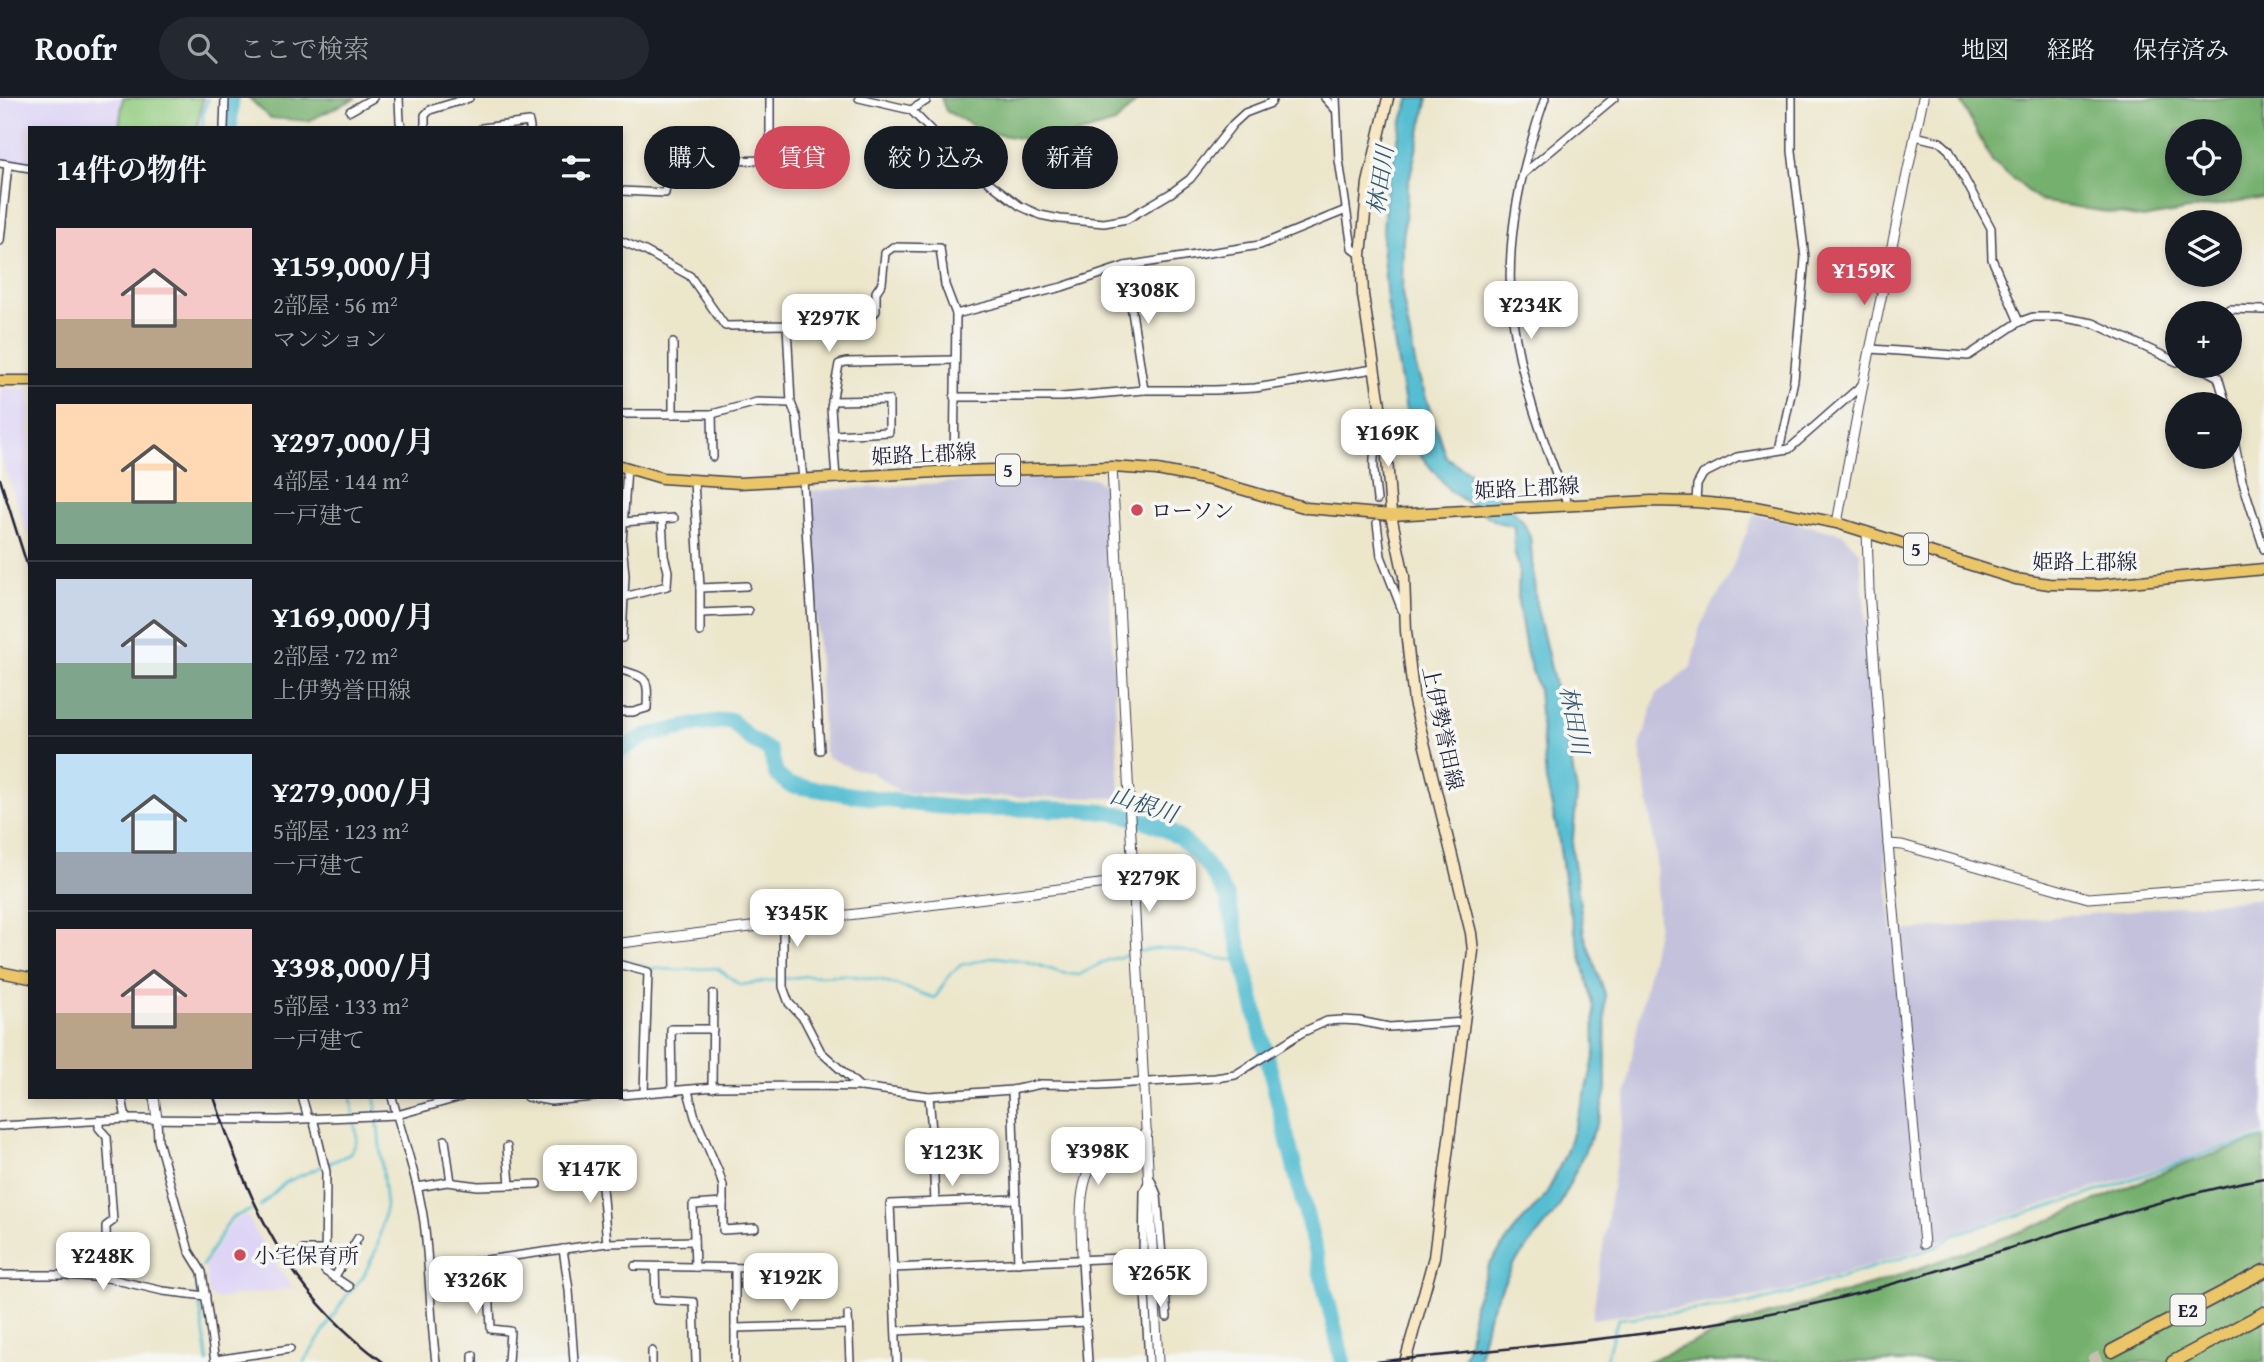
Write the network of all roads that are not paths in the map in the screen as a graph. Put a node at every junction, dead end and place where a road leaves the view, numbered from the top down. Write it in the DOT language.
graph roads {
  1 [pos="225,98"];
  2 [pos="373,98"];
  3 [pos="399,98"];
  4 [pos="469,98"];
  5 [pos="770,98"];
  6 [pos="859,98"];
  7 [pos="925,98"];
  8 [pos="1273,98"];
  9 [pos="1325,98"];
  10 [pos="1336,98"];
  11 [pos="1388,98"];
  12 [pos="1545,98"];
  13 [pos="1614,98"];
  14 [pos="1792,98"];
  15 [pos="1923,98"];
  16 [pos="911,110"];
  17 [pos="1336,110"];
  18 [pos="351,111"];
  19 [pos="224,126"];
  20 [pos="402,126"];
  21 [pos="425,126"];
  22 [pos="498,126"];
  23 [pos="530,126"];
  24 [pos="1915,136"];
  25 [pos="4,164"];
  26 [pos="28,168"];
  27 [pos="1522,174"];
  28 [pos="623,191"];
  29 [pos="1346,210"];
  30 [pos="0,241"];
  31 [pos="623,242"];
  32 [pos="1361,255"];
  33 [pos="1125,266"];
  34 [pos="2242,309"];
  35 [pos="2264,310"];
  36 [pos="956,314"];
  37 [pos="2020,322"];
  38 [pos="788,325"];
  39 [pos="673,343"];
  40 [pos="1871,349"];
  41 [pos="2165,356"];
  42 [pos="955,360"];
  43 [pos="1374,369"];
  44 [pos="0,381"];
  45 [pos="28,381"];
  46 [pos="1863,384"];
  47 [pos="1144,390"];
  48 [pos="954,397"];
  49 [pos="832,401"];
  50 [pos="791,403"];
  51 [pos="623,414"];
  52 [pos="673,414"];
  53 [pos="712,414"];
  54 [pos="1384,431"];
  55 [pos="833,435"];
  56 [pos="1779,450"];
  57 [pos="713,457"];
  58 [pos="624,466"];
  59 [pos="1112,467"];
  60 [pos="2240,469"];
  61 [pos="954,471"];
  62 [pos="836,479"];
  63 [pos="694,481"];
  64 [pos="803,481"];
  65 [pos="1377,500"];
  66 [pos="1696,502"];
  67 [pos="1567,505"];
  68 [pos="1391,515"];
  69 [pos="662,519"];
  70 [pos="674,519"];
  71 [pos="623,522"];
  72 [pos="1377,523"];
  73 [pos="1837,523"];
  74 [pos="1867,532"];
  75 [pos="2264,550"];
  76 [pos="623,554"];
  77 [pos="2264,569"];
  78 [pos="746,586"];
  79 [pos="700,588"];
  80 [pos="624,597"];
  81 [pos="748,611"];
  82 [pos="701,613"];
  83 [pos="623,618"];
  84 [pos="1406,620"];
  85 [pos="700,632"];
  86 [pos="623,671"];
  87 [pos="623,712"];
  88 [pos="820,750"];
  89 [pos="1888,844"];
  90 [pos="1132,880"];
  91 [pos="2264,885"];
  92 [pos="783,924"];
  93 [pos="623,943"];
  94 [pos="623,966"];
  95 [pos="0,972"];
  96 [pos="28,978"];
  97 [pos="713,994"];
  98 [pos="1465,1022"];
  99 [pos="713,1029"];
  100 [pos="1143,1081"];
  101 [pos="861,1087"];
  102 [pos="712,1088"];
  103 [pos="1012,1090"];
  104 [pos="671,1091"];
  105 [pos="688,1091"];
  106 [pos="644,1093"];
  107 [pos="623,1095"];
  108 [pos="929,1096"];
  109 [pos="122,1099"];
  110 [pos="154,1099"];
  111 [pos="304,1099"];
  112 [pos="393,1099"];
  113 [pos="454,1099"];
  114 [pos="540,1099"];
  115 [pos="572,1099"];
  116 [pos="397,1115"];
  117 [pos="311,1118"];
  118 [pos="126,1119"];
  119 [pos="157,1119"];
  120 [pos="99,1120"];
  121 [pos="0,1126"];
  122 [pos="1147,1133"];
  123 [pos="445,1140"];
  124 [pos="507,1147"];
  125 [pos="600,1165"];
  126 [pos="1150,1178"];
  127 [pos="452,1182"];
  128 [pos="538,1184"];
  129 [pos="510,1185"];
  130 [pos="418,1187"];
  131 [pos="1015,1199"];
  132 [pos="935,1202"];
  133 [pos="723,1203"];
  134 [pos="755,1228"];
  135 [pos="358,1238"];
  136 [pos="694,1241"];
  137 [pos="607,1243"];
  138 [pos="1924,1244"];
  139 [pos="563,1249"];
  140 [pos="303,1250"];
  141 [pos="325,1250"];
  142 [pos="1143,1257"];
  143 [pos="488,1259"];
  144 [pos="1082,1259"];
  145 [pos="1018,1263"];
  146 [pos="635,1266"];
  147 [pos="655,1267"];
  148 [pos="429,1268"];
  149 [pos="695,1268"];
  150 [pos="735,1268"];
  151 [pos="752,1268"];
  152 [pos="893,1268"];
  153 [pos="2264,1271"];
  154 [pos="0,1275"];
  155 [pos="107,1278"];
  156 [pos="334,1278"];
  157 [pos="349,1287"];
  158 [pos="206,1296"];
  159 [pos="2264,1313"];
  160 [pos="848,1315"];
  161 [pos="1167,1317"];
  162 [pos="1086,1322"];
  163 [pos="848,1325"];
  164 [pos="735,1328"];
  165 [pos="896,1331"];
  166 [pos="290,1349"];
  167 [pos="652,1351"];
  168 [pos="2112,1351"];
  169 [pos="215,1361"];
  170 [pos="436,1362"];
  171 [pos="508,1362"];
  172 [pos="574,1362"];
  173 [pos="652,1362"];
  174 [pos="696,1362"];
  175 [pos="735,1362"];
  176 [pos="850,1362"];
  177 [pos="897,1362"];
  178 [pos="1088,1362"];
  179 [pos="1149,1362"];
  180 [pos="1158,1362"];
  181 [pos="1405,1362"];
  182 [pos="2173,1362"];
  1 -- 19 [label="street"];
  2 -- 18 [label="street"];
  3 -- 20 [label="street"];
  4 -- 21 [label="street"];
  5 -- 28 [label="street"];
  6 -- 16 [label="street"];
  7 -- 16 [label="street"];
  8 -- 16 [label="street"];
  9 -- 17 [label="street"];
  10 -- 17 [label="street"];
  11 -- 32 [label="main road, 上伊勢誉田線"];
  12 -- 27 [label="street"];
  13 -- 27 [label="street"];
  14 -- 56 [label="street"];
  15 -- 24 [label="street"];
  17 -- 29 [label="street"];
  22 -- 23 [label="street"];
  24 -- 37 [label="street"];
  24 -- 40 [label="street"];
  25 -- 26 [label="street"];
  25 -- 30 [label="street"];
  27 -- 67 [label="street"];
  29 -- 32 [label="street"];
  29 -- 33 [label="street"];
  31 -- 38 [label="street"];
  32 -- 43 [label="main road, 上伊勢誉田線"];
  33 -- 36 [label="street"];
  33 -- 47 [label="street"];
  34 -- 35 [label="street"];
  36 -- 38 [label="street"];
  36 -- 42 [label="street"];
  37 -- 40 [label="street"];
  37 -- 41 [label="street"];
  38 -- 50 [label="street"];
  39 -- 52 [label="street"];
  40 -- 46 [label="street"];
  42 -- 48 [label="street"];
  42 -- 49 [label="street"];
  43 -- 47 [label="street"];
  43 -- 54 [label="main road, 上伊勢誉田線"];
  44 -- 45 [label="main road"];
  46 -- 56 [label="street"];
  46 -- 73 [label="street"];
  47 -- 48 [label="street"];
  48 -- 61 [label="street"];
  49 -- 55 [label="street"];
  49 -- 55 [label="street"];
  50 -- 53 [label="street"];
  50 -- 64 [label="street"];
  51 -- 52 [label="street"];
  52 -- 53 [label="street"];
  53 -- 57 [label="street"];
  54 -- 65 [label="street"];
  54 -- 68 [label="main road, 上伊勢誉田線"];
  55 -- 62 [label="street"];
  56 -- 66 [label="street"];
  58 -- 63 [label="main road, 姫路上郡線 / 5"];
  58 -- 71 [label="street"];
  59 -- 61 [label="main road, 姫路上郡線 / 5"];
  59 -- 68 [label="main road, 姫路上郡線 / 5"];
  59 -- 90 [label="street"];
  60 -- 75 [label="street"];
  61 -- 62 [label="main road, 姫路上郡線 / 5"];
  62 -- 64 [label="main road, 姫路上郡線 / 5"];
  63 -- 64 [label="main road, 姫路上郡線 / 5"];
  63 -- 79 [label="street"];
  64 -- 88 [label="street"];
  66 -- 67 [label="main road, 姫路上郡線 / 5"];
  66 -- 73 [label="main road, 姫路上郡線 / 5"];
  67 -- 68 [label="main road, 姫路上郡線 / 5"];
  68 -- 84 [label="main road, 上伊勢誉田線"];
  69 -- 70 [label="street"];
  69 -- 71 [label="street"];
  69 -- 80 [label="street"];
  72 -- 84 [label="street"];
  73 -- 74 [label="main road, 姫路上郡線 / 5"];
  74 -- 77 [label="main road, 姫路上郡線 / 5"];
  74 -- 89 [label="street"];
  76 -- 80 [label="street"];
  78 -- 79 [label="street"];
  79 -- 82 [label="street"];
  80 -- 83 [label="street"];
  81 -- 82 [label="street"];
  82 -- 85 [label="street"];
  84 -- 98 [label="main road, 上伊勢誉田線"];
  86 -- 87 [label="street"];
  89 -- 91 [label="street"];
  89 -- 138 [label="street"];
  90 -- 92 [label="street"];
  90 -- 100 [label="street"];
  92 -- 93 [label="street"];
  92 -- 101 [label="street"];
  94 -- 106 [label="street"];
  95 -- 96 [label="main road"];
  97 -- 99 [label="street"];
  98 -- 100 [label="street"];
  98 -- 181 [label="main road, 上伊勢誉田線"];
  99 -- 102 [label="street"];
  99 -- 104 [label="street"];
  100 -- 103 [label="street"];
  100 -- 122 [label="street"];
  101 -- 102 [label="street"];
  101 -- 108 [label="street"];
  102 -- 105 [label="street"];
  103 -- 108 [label="street"];
  103 -- 131 [label="street"];
  104 -- 105 [label="street"];
  104 -- 106 [label="street"];
  105 -- 133 [label="street"];
  106 -- 107 [label="street"];
  108 -- 132 [label="street"];
  109 -- 118 [label="street"];
  110 -- 119 [label="street"];
  111 -- 117 [label="street"];
  112 -- 116 [label="street"];
  113 -- 116 [label="street"];
  114 -- 115 [label="street"];
  116 -- 117 [label="street"];
  116 -- 130 [label="street"];
  117 -- 119 [label="street"];
  117 -- 141 [label="street"];
  118 -- 119 [label="street"];
  118 -- 120 [label="street"];
  119 -- 158 [label="street"];
  120 -- 121 [label="street"];
  120 -- 155 [label="street"];
  122 -- 126 [label="street"];
  122 -- 144 [label="street"];
  123 -- 127 [label="street"];
  124 -- 129 [label="street"];
  125 -- 137 [label="street"];
  126 -- 142 [label="street"];
  126 -- 161 [label="street"];
  126 -- 180 [label="street"];
  127 -- 129 [label="street"];
  127 -- 130 [label="street"];
  128 -- 129 [label="street"];
  130 -- 148 [label="street"];
  131 -- 132 [label="street"];
  131 -- 145 [label="street"];
  132 -- 152 [label="street"];
  133 -- 134 [label="street"];
  133 -- 136 [label="street"];
  135 -- 156 [label="street"];
  136 -- 137 [label="street"];
  136 -- 149 [label="street"];
  137 -- 139 [label="street"];
  139 -- 143 [label="street"];
  139 -- 172 [label="street"];
  140 -- 141 [label="street"];
  141 -- 156 [label="street"];
  142 -- 144 [label="street"];
  142 -- 179 [label="street"];
  143 -- 148 [label="street"];
  143 -- 171 [label="street"];
  144 -- 145 [label="street"];
  144 -- 162 [label="street"];
  145 -- 152 [label="street"];
  146 -- 147 [label="street"];
  147 -- 149 [label="street"];
  147 -- 174 [label="street"];
  148 -- 170 [label="street"];
  149 -- 150 [label="street"];
  150 -- 151 [label="street"];
  150 -- 164 [label="street"];
  152 -- 165 [label="street"];
  153 -- 168 [label="highway, E2"];
  154 -- 155 [label="street"];
  155 -- 158 [label="street"];
  156 -- 157 [label="street"];
  158 -- 169 [label="street"];
  159 -- 182 [label="highway, E2"];
  160 -- 163 [label="street"];
  162 -- 165 [label="street"];
  162 -- 178 [label="street"];
  163 -- 164 [label="street"];
  163 -- 176 [label="street"];
  164 -- 175 [label="street"];
  165 -- 177 [label="street"];
  166 -- 169 [label="street"];
  167 -- 173 [label="street"];
}
